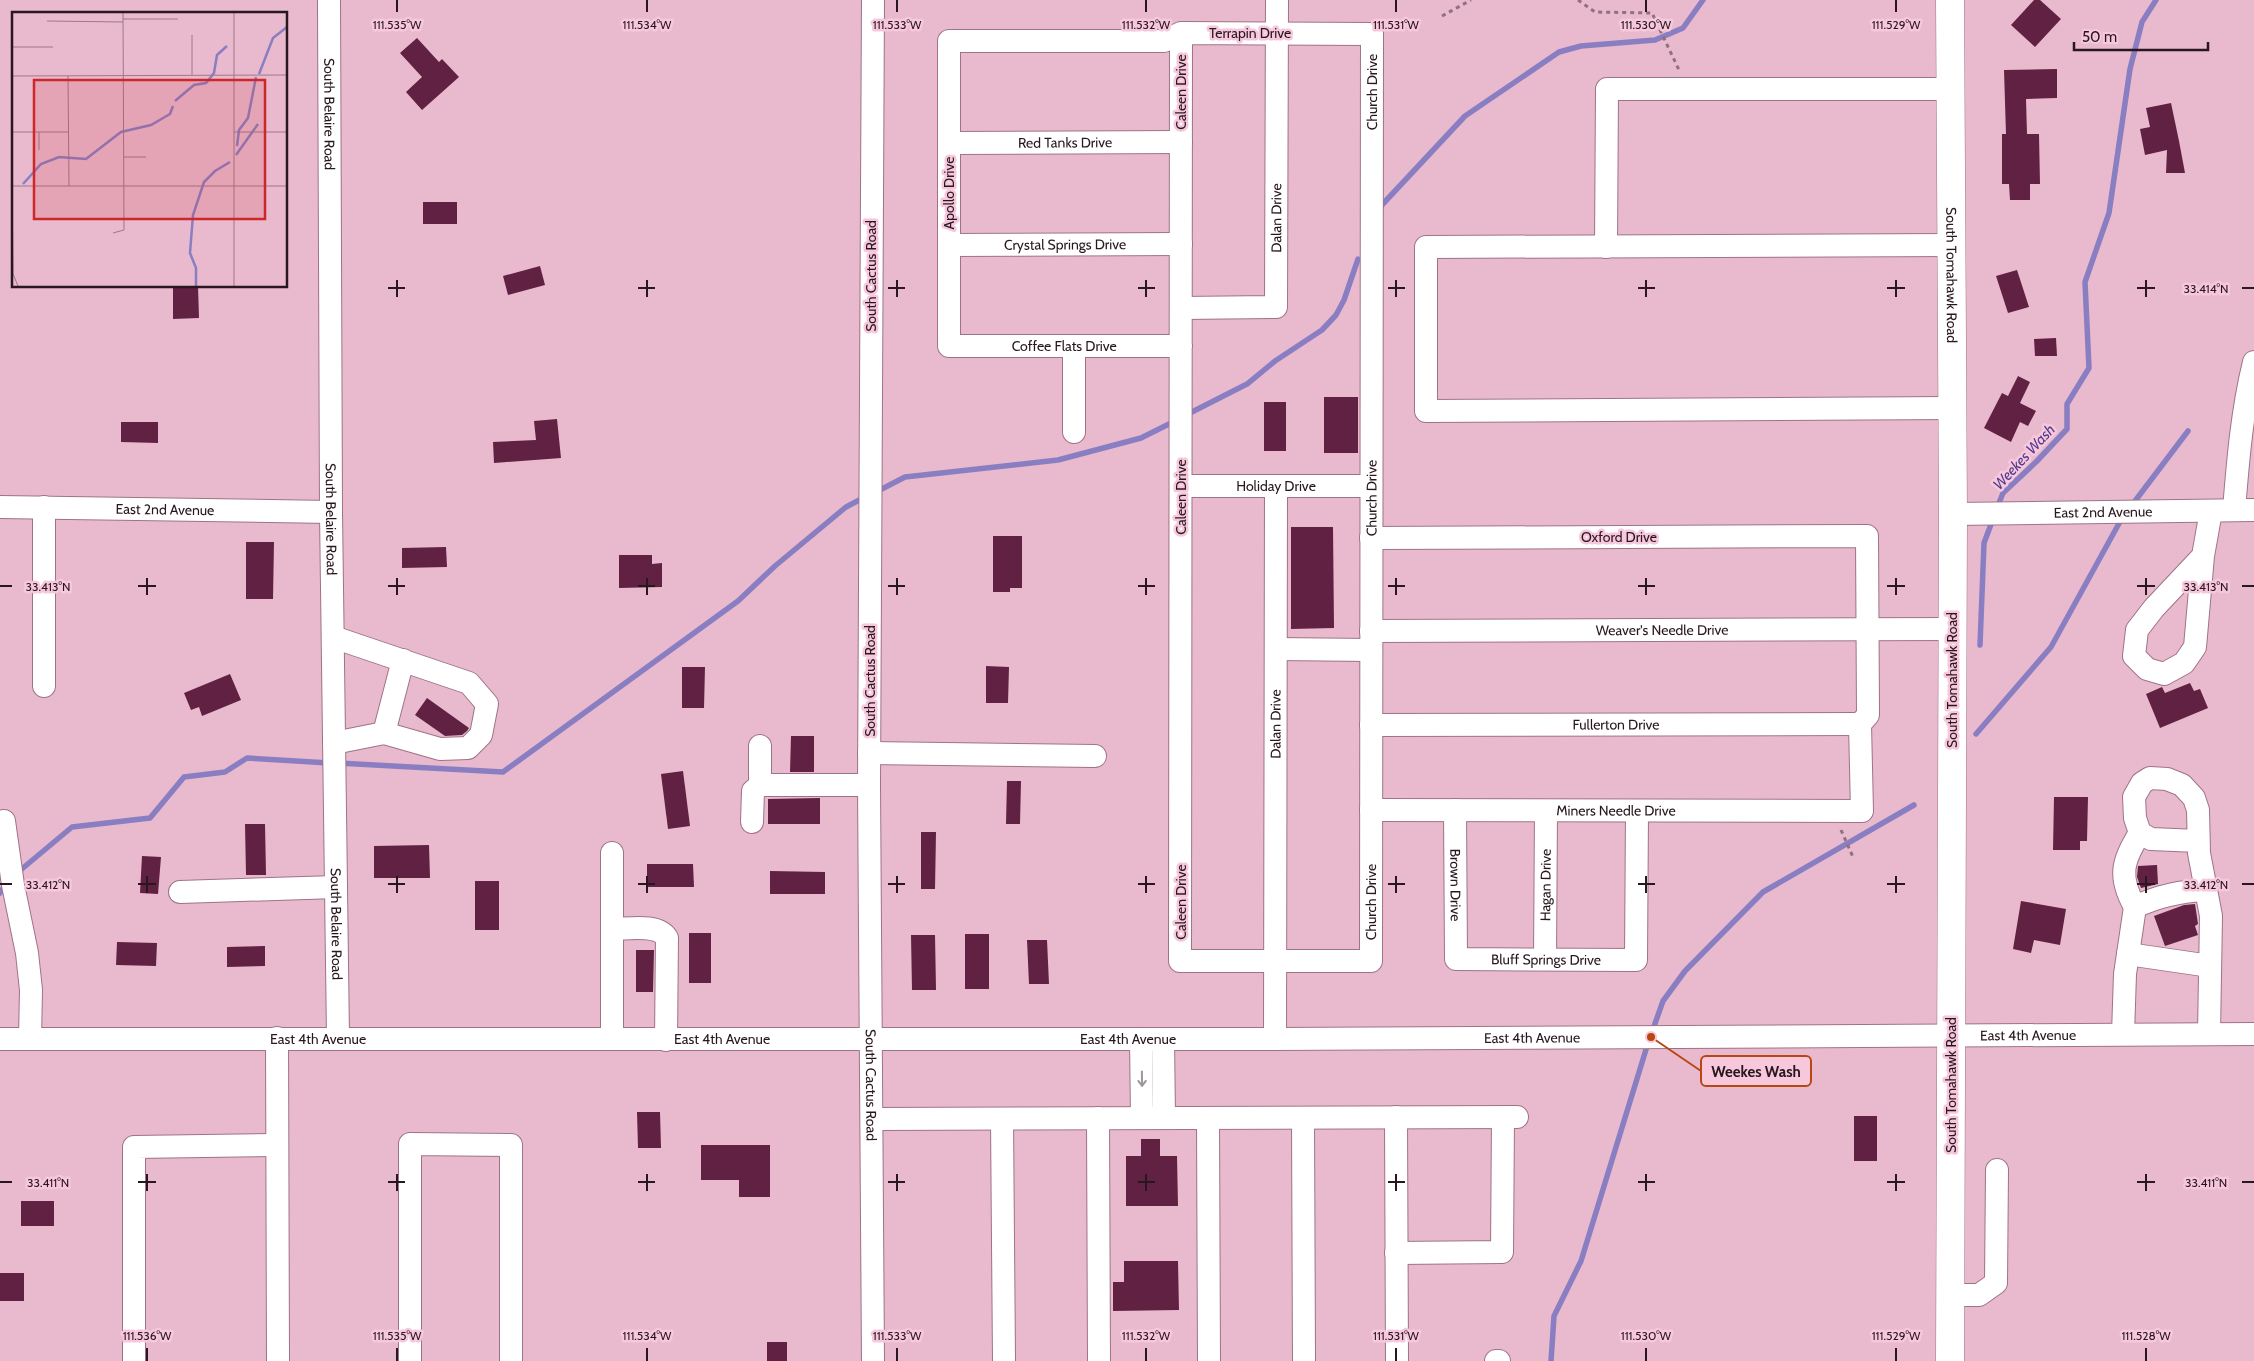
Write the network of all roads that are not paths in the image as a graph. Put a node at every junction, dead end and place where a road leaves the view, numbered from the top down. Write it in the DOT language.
graph roads {
  1 [pos="329,0"];
  2 [pos="872,0"];
  3 [pos="1277,0"];
  4 [pos="1950,0"];
  5 [pos="1181,33"];
  6 [pos="1276,34"];
  7 [pos="1372,34"];
  8 [pos="949,41"];
  9 [pos="1951,89"];
  10 [pos="1181,142"];
  11 [pos="948,143"];
  12 [pos="1181,244"];
  13 [pos="949,245"];
  14 [pos="1952,245"];
  15 [pos="1606,247"];
  16 [pos="1181,308"];
  17 [pos="949,346"];
  18 [pos="1074,346"];
  19 [pos="1181,346"];
  20 [pos="2254,362"];
  21 [pos="1953,408"];
  22 [pos="1074,432"];
  23 [pos="1181,486"];
  24 [pos="1276,486"];
  25 [pos="1371,486"];
  26 [pos="44,506"];
  27 [pos="0,507"];
  28 [pos="2244,510"];
  29 [pos="2211,511"];
  30 [pos="331,512"];
  31 [pos="1953,514"];
  32 [pos="1371,538"];
  33 [pos="2203,556"];
  34 [pos="1868,629"];
  35 [pos="1952,629"];
  36 [pos="332,637"];
  37 [pos="1371,640"];
  38 [pos="1276,649"];
  39 [pos="403,660"];
  40 [pos="44,686"];
  41 [pos="1860,724"];
  42 [pos="1371,725"];
  43 [pos="384,733"];
  44 [pos="334,743"];
  45 [pos="760,746"];
  46 [pos="869,753"];
  47 [pos="1095,756"];
  48 [pos="760,785"];
  49 [pos="869,786"];
  50 [pos="1371,810"];
  51 [pos="1455,810"];
  52 [pos="1546,811"];
  53 [pos="1636,811"];
  54 [pos="4,822"];
  55 [pos="752,822"];
  56 [pos="2140,832"];
  57 [pos="2198,841"];
  58 [pos="612,853"];
  59 [pos="336,887"];
  60 [pos="2206,890"];
  61 [pos="180,892"];
  62 [pos="2135,907"];
  63 [pos="612,929"];
  64 [pos="2128,954"];
  65 [pos="1456,959"];
  66 [pos="1545,960"];
  67 [pos="1276,961"];
  68 [pos="2210,966"];
  69 [pos="1951,1034"];
  70 [pos="2123,1034"];
  71 [pos="2209,1034"];
  72 [pos="2254,1034"];
  73 [pos="277,1038"];
  74 [pos="338,1038"];
  75 [pos="0,1039"];
  76 [pos="30,1039"];
  77 [pos="612,1039"];
  78 [pos="1152,1039"];
  79 [pos="1275,1039"];
  80 [pos="666,1040"];
  81 [pos="870,1040"];
  82 [pos="1396,1117"];
  83 [pos="1098,1118"];
  84 [pos="1153,1118"];
  85 [pos="1208,1118"];
  86 [pos="1303,1118"];
  87 [pos="872,1119"];
  88 [pos="1002,1119"];
  89 [pos="277,1145"];
  90 [pos="1997,1170"];
  91 [pos="1396,1253"];
  92 [pos="1951,1295"];
  93 [pos="134,1361"];
  94 [pos="278,1361"];
  95 [pos="410,1361"];
  96 [pos="511,1361"];
  97 [pos="873,1361"];
  98 [pos="1004,1361"];
  99 [pos="1099,1361"];
  100 [pos="1208,1361"];
  101 [pos="1304,1361"];
  102 [pos="1397,1361"];
  103 [pos="1950,1361"];
  1 -- 30 [label="street, South Belaire Road"];
  2 -- 46 [label="street, South Cactus Road"];
  3 -- 6 [label="street"];
  4 -- 9 [label="main road, South Tomahawk Road"];
  5 -- 6 [label="street, Terrapin Drive"];
  5 -- 8 [label="street, Terrapin Drive"];
  5 -- 10 [label="street, Caleen Drive"];
  6 -- 7 [label="street, Terrapin Drive"];
  6 -- 16 [label="street, Dalan Drive"];
  7 -- 25 [label="street, Church Drive"];
  8 -- 11 [label="street, Apollo Drive"];
  9 -- 14 [label="main road, South Tomahawk Road"];
  9 -- 15 [label="street"];
  10 -- 11 [label="street, Red Tanks Drive"];
  10 -- 12 [label="street, Caleen Drive"];
  11 -- 13 [label="street, Apollo Drive"];
  12 -- 13 [label="street, Crystal Springs Drive"];
  12 -- 16 [label="street, Caleen Drive"];
  13 -- 17 [label="street, Apollo Drive"];
  14 -- 15 [label="street"];
  14 -- 21 [label="main road, South Tomahawk Road"];
  15 -- 21 [label="street"];
  16 -- 19 [label="street, Caleen Drive"];
  17 -- 18 [label="street, Coffee Flats Drive"];
  18 -- 19 [label="street, Coffee Flats Drive"];
  18 -- 22 [label="street"];
  19 -- 23 [label="street, Caleen Drive"];
  20 -- 28 [label="street"];
  21 -- 31 [label="main road, South Tomahawk Road"];
  23 -- 24 [label="street, Holiday Drive"];
  23 -- 67 [label="street, Caleen Drive"];
  24 -- 25 [label="street, Holiday Drive"];
  24 -- 38 [label="street, Dalan Drive"];
  25 -- 32 [label="street, Church Drive"];
  26 -- 27 [label="street, East 2nd Avenue"];
  26 -- 30 [label="street, East 2nd Avenue"];
  26 -- 40 [label="street"];
  28 -- 29 [label="street, East 2nd Avenue"];
  29 -- 31 [label="street, East 2nd Avenue"];
  29 -- 33 [label="street"];
  30 -- 36 [label="street, South Belaire Road"];
  31 -- 35 [label="main road, South Tomahawk Road"];
  32 -- 34 [label="street, Oxford Drive"];
  32 -- 37 [label="street, Church Drive"];
  33 -- 33 [label="street"];
  34 -- 35 [label="street, Weaver's Needle Drive"];
  34 -- 37 [label="street, Weaver's Needle Drive"];
  34 -- 41 [label="street"];
  35 -- 69 [label="main road, South Tomahawk Road"];
  36 -- 39 [label="street"];
  36 -- 44 [label="street, South Belaire Road"];
  37 -- 38 [label="street, Weaver's Needle Drive"];
  37 -- 42 [label="street, Church Drive"];
  38 -- 67 [label="street, Dalan Drive"];
  39 -- 43 [label="street"];
  39 -- 43 [label="street"];
  41 -- 42 [label="street, Fullerton Drive"];
  41 -- 53 [label="street, Miners Needle Drive"];
  42 -- 50 [label="street, Church Drive"];
  43 -- 44 [label="street"];
  44 -- 59 [label="street, South Belaire Road"];
  45 -- 48 [label="street"];
  46 -- 47 [label="street"];
  46 -- 49 [label="street, South Cactus Road"];
  48 -- 49 [label="street"];
  48 -- 55 [label="street"];
  49 -- 81 [label="street, South Cactus Road"];
  50 -- 51 [label="street, Miners Needle Drive"];
  50 -- 67 [label="street, Church Drive"];
  51 -- 52 [label="street, Miners Needle Drive"];
  51 -- 65 [label="street, Brown Drive"];
  52 -- 53 [label="street, Miners Needle Drive"];
  52 -- 66 [label="street, Hagan Drive"];
  53 -- 66 [label="street, Bluff Springs Drive"];
  54 -- 76 [label="street"];
  56 -- 57 [label="street"];
  56 -- 57 [label="street"];
  56 -- 62 [label="street"];
  57 -- 60 [label="street"];
  58 -- 63 [label="street"];
  59 -- 61 [label="street"];
  59 -- 74 [label="street, South Belaire Road"];
  60 -- 62 [label="street"];
  60 -- 68 [label="street"];
  62 -- 64 [label="street"];
  63 -- 77 [label="street"];
  63 -- 80 [label="street"];
  64 -- 68 [label="street"];
  64 -- 70 [label="street"];
  65 -- 66 [label="street, Bluff Springs Drive"];
  67 -- 79 [label="street, Dalan Drive"];
  68 -- 71 [label="street"];
  69 -- 70 [label="street, East 4th Avenue"];
  69 -- 79 [label="street, East 4th Avenue"];
  69 -- 92 [label="main road, South Tomahawk Road"];
  70 -- 71 [label="street, East 4th Avenue"];
  71 -- 72 [label="street, East 4th Avenue"];
  73 -- 74 [label="street, East 4th Avenue"];
  73 -- 76 [label="street, East 4th Avenue"];
  73 -- 89 [label="street"];
  74 -- 77 [label="street, East 4th Avenue"];
  75 -- 76 [label="street, East 4th Avenue"];
  77 -- 80 [label="street, East 4th Avenue"];
  78 -- 79 [label="street, East 4th Avenue"];
  78 -- 81 [label="street, East 4th Avenue"];
  78 -- 84 [label="street"];
  80 -- 81 [label="street, East 4th Avenue"];
  81 -- 87 [label="street, South Cactus Road"];
  82 -- 86 [label="street"];
  82 -- 91 [label="street"];
  82 -- 91 [label="street"];
  83 -- 84 [label="street"];
  83 -- 88 [label="street"];
  83 -- 99 [label="street"];
  84 -- 85 [label="street"];
  85 -- 86 [label="street"];
  85 -- 100 [label="street"];
  86 -- 101 [label="street"];
  87 -- 88 [label="street"];
  87 -- 97 [label="street, South Cactus Road"];
  88 -- 98 [label="street"];
  89 -- 93 [label="street"];
  89 -- 94 [label="street"];
  90 -- 92 [label="street"];
  91 -- 102 [label="street"];
  92 -- 103 [label="main road, South Tomahawk Road"];
  95 -- 96 [label="street"];
}
